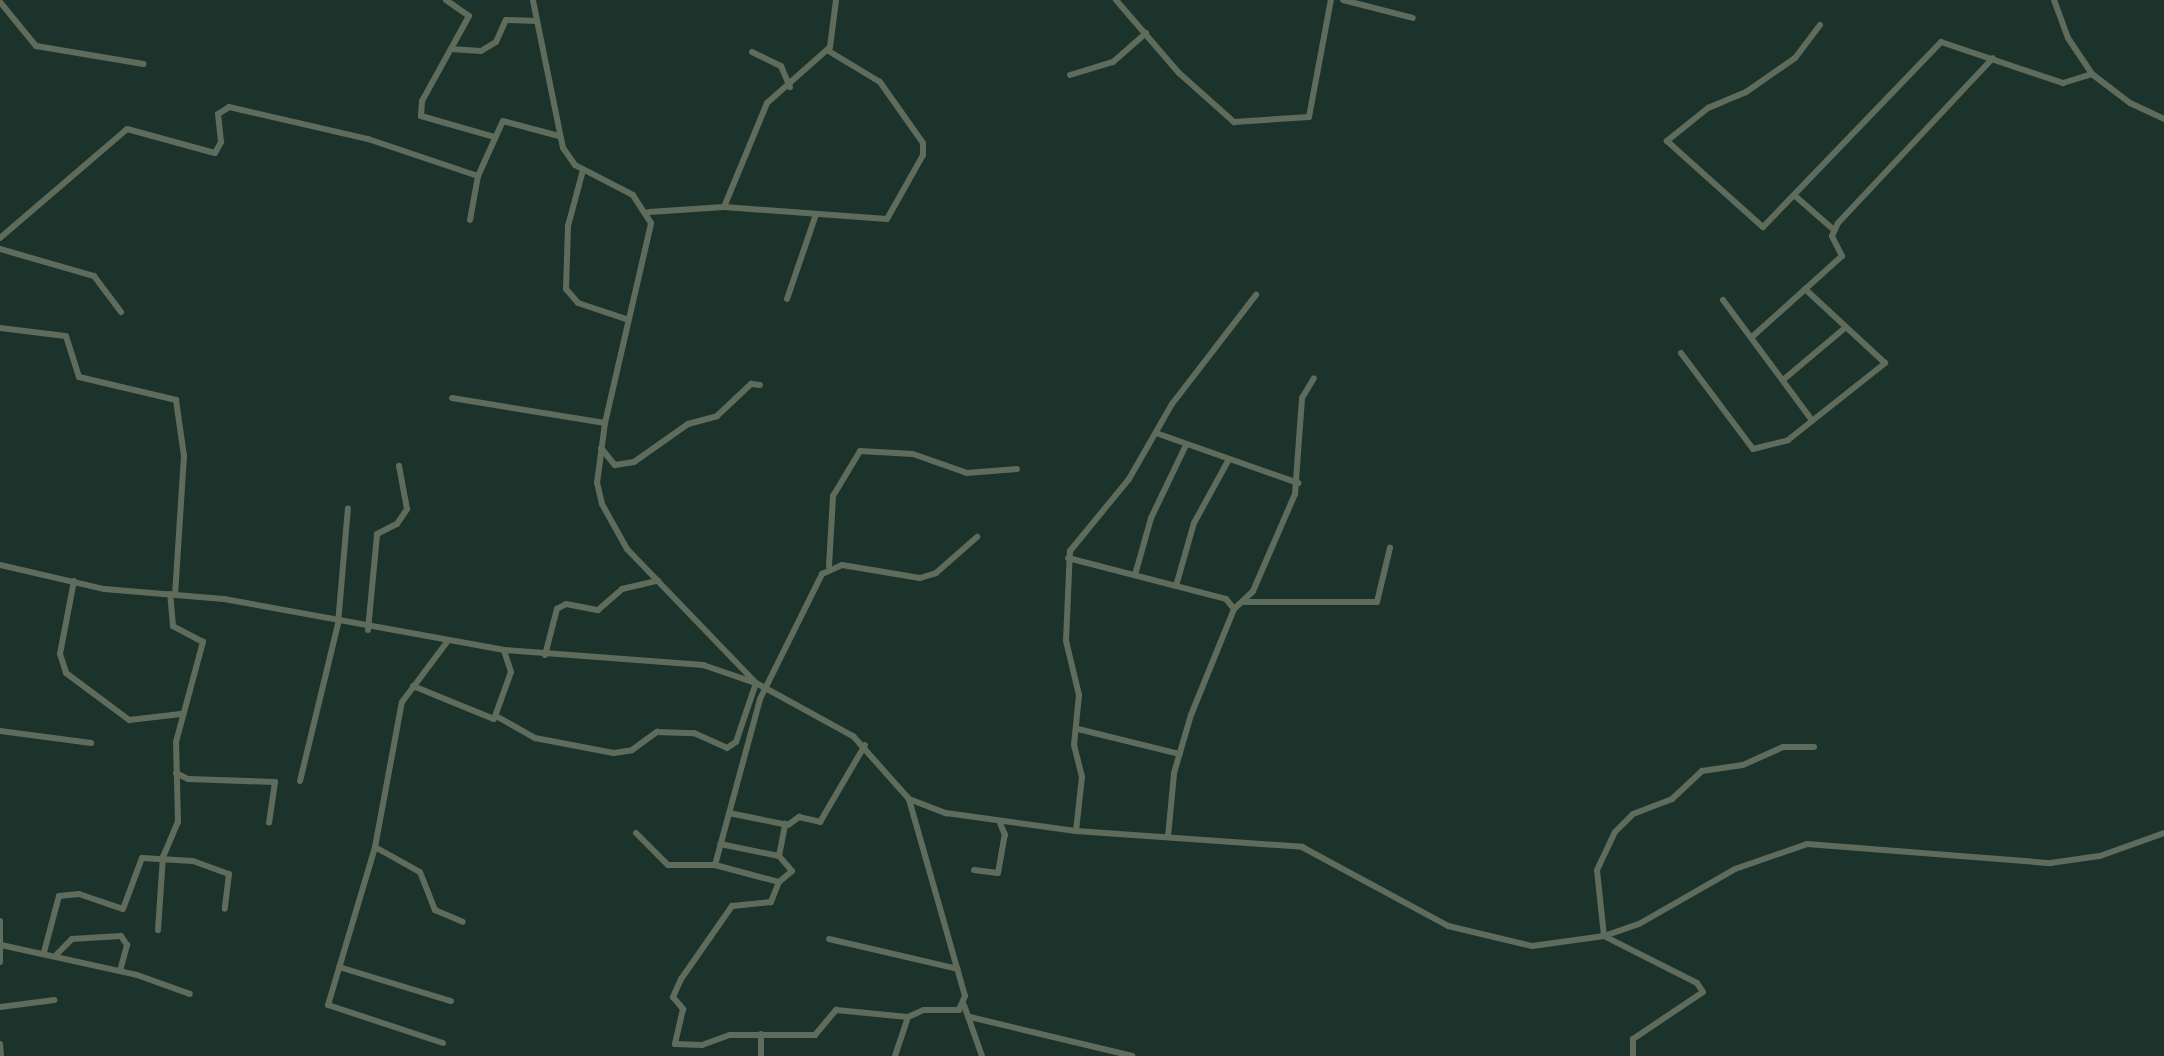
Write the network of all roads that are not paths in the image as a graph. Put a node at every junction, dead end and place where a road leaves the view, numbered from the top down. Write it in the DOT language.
graph roads {
  1 [pos="446,0"];
  2 [pos="533,0"];
  3 [pos="836,0"];
  4 [pos="1116,0"];
  5 [pos="1331,0"];
  6 [pos="1343,0"];
  7 [pos="2054,0"];
  8 [pos="0,2"];
  9 [pos="1413,18"];
  10 [pos="537,21"];
  11 [pos="1820,25"];
  12 [pos="1146,33"];
  13 [pos="452,49"];
  14 [pos="827,50"];
  15 [pos="752,52"];
  16 [pos="1993,58"];
  17 [pos="144,64"];
  18 [pos="2092,74"];
  19 [pos="1070,75"];
  20 [pos="790,87"];
  21 [pos="2164,119"];
  22 [pos="494,136"];
  23 [pos="558,136"];
  24 [pos="583,170"];
  25 [pos="478,176"];
  26 [pos="1794,195"];
  27 [pos="724,207"];
  28 [pos="649,212"];
  29 [pos="815,217"];
  30 [pos="470,220"];
  31 [pos="1833,229"];
  32 [pos="0,238"];
  33 [pos="0,249"];
  34 [pos="1805,289"];
  35 [pos="1256,295"];
  36 [pos="787,299"];
  37 [pos="1723,300"];
  38 [pos="121,312"];
  39 [pos="626,319"];
  40 [pos="1846,327"];
  41 [pos="0,328"];
  42 [pos="1752,337"];
  43 [pos="1681,352"];
  44 [pos="1314,378"];
  45 [pos="1783,380"];
  46 [pos="761,385"];
  47 [pos="452,397"];
  48 [pos="1811,419"];
  49 [pos="605,423"];
  50 [pos="1156,433"];
  51 [pos="1186,445"];
  52 [pos="601,448"];
  53 [pos="1228,461"];
  54 [pos="399,466"];
  55 [pos="1017,469"];
  56 [pos="1298,483"];
  57 [pos="348,508"];
  58 [pos="977,537"];
  59 [pos="1390,548"];
  60 [pos="1069,558"];
  61 [pos="0,565"];
  62 [pos="829,566"];
  63 [pos="1135,575"];
  64 [pos="74,581"];
  65 [pos="658,581"];
  66 [pos="1176,586"];
  67 [pos="173,594"];
  68 [pos="1245,602"];
  69 [pos="1234,609"];
  70 [pos="338,624"];
  71 [pos="368,630"];
  72 [pos="447,642"];
  73 [pos="504,650"];
  74 [pos="545,655"];
  75 [pos="756,683"];
  76 [pos="413,686"];
  77 [pos="764,688"];
  78 [pos="181,714"];
  79 [pos="496,716"];
  80 [pos="1078,729"];
  81 [pos="0,731"];
  82 [pos="91,743"];
  83 [pos="865,745"];
  84 [pos="1814,747"];
  85 [pos="1180,754"];
  86 [pos="176,773"];
  87 [pos="300,781"];
  88 [pos="909,799"];
  89 [pos="926,806"];
  90 [pos="729,813"];
  91 [pos="914,817"];
  92 [pos="269,823"];
  93 [pos="1000,823"];
  94 [pos="785,824"];
  95 [pos="1076,831"];
  96 [pos="636,833"];
  97 [pos="2164,833"];
  98 [pos="1168,838"];
  99 [pos="720,844"];
  100 [pos="375,848"];
  101 [pos="779,856"];
  102 [pos="163,857"];
  103 [pos="715,865"];
  104 [pos="974,870"];
  105 [pos="779,882"];
  106 [pos="225,909"];
  107 [pos="0,921"];
  108 [pos="463,922"];
  109 [pos="158,930"];
  110 [pos="1604,936"];
  111 [pos="829,939"];
  112 [pos="1,945"];
  113 [pos="44,952"];
  114 [pos="57,954"];
  115 [pos="0,962"];
  116 [pos="339,967"];
  117 [pos="958,969"];
  118 [pos="120,971"];
  119 [pos="190,994"];
  120 [pos="55,1000"];
  121 [pos="451,1001"];
  122 [pos="964,1005"];
  123 [pos="0,1007"];
  124 [pos="908,1017"];
  125 [pos="970,1017"];
  126 [pos="761,1034"];
  127 [pos="443,1043"];
  128 [pos="0,1044"];
  129 [pos="1,1056"];
  130 [pos="761,1056"];
  131 [pos="895,1056"];
  132 [pos="982,1056"];
  133 [pos="1132,1056"];
  134 [pos="1633,1056"];
  1 -- 13 [label="street"];
  2 -- 10 [label="street"];
  3 -- 14 [label="street"];
  4 -- 12 [label="street"];
  5 -- 12 [label="street"];
  6 -- 9 [label="street"];
  7 -- 18 [label="street"];
  8 -- 17 [label="street"];
  10 -- 13 [label="street"];
  10 -- 23 [label="street"];
  11 -- 26 [label="street"];
  12 -- 19 [label="street"];
  13 -- 22 [label="street"];
  14 -- 20 [label="street"];
  14 -- 29 [label="street"];
  15 -- 20 [label="street"];
  16 -- 18 [label="street"];
  16 -- 26 [label="street"];
  16 -- 31 [label="street"];
  18 -- 21 [label="street"];
  20 -- 27 [label="street"];
  22 -- 23 [label="street"];
  22 -- 25 [label="street"];
  23 -- 24 [label="street"];
  24 -- 28 [label="street"];
  24 -- 39 [label="street"];
  25 -- 30 [label="street"];
  25 -- 32 [label="street"];
  26 -- 31 [label="street"];
  27 -- 28 [label="street"];
  27 -- 29 [label="street"];
  28 -- 39 [label="street"];
  29 -- 36 [label="street"];
  31 -- 34 [label="street"];
  33 -- 38 [label="street"];
  34 -- 40 [label="street"];
  34 -- 42 [label="street"];
  35 -- 50 [label="street"];
  37 -- 42 [label="street"];
  39 -- 49 [label="street"];
  40 -- 45 [label="street"];
  40 -- 48 [label="street"];
  41 -- 67 [label="street"];
  42 -- 45 [label="street"];
  43 -- 48 [label="street"];
  44 -- 56 [label="street"];
  45 -- 48 [label="street"];
  46 -- 52 [label="street"];
  47 -- 49 [label="street"];
  49 -- 52 [label="street"];
  50 -- 51 [label="street"];
  50 -- 60 [label="street"];
  51 -- 53 [label="street"];
  51 -- 63 [label="street"];
  52 -- 65 [label="street"];
  53 -- 56 [label="street"];
  53 -- 66 [label="street"];
  54 -- 71 [label="street"];
  55 -- 62 [label="street"];
  56 -- 68 [label="street"];
  57 -- 70 [label="street"];
  58 -- 62 [label="street"];
  59 -- 68 [label="street"];
  60 -- 63 [label="street"];
  60 -- 80 [label="street"];
  61 -- 64 [label="street"];
  62 -- 77 [label="street"];
  63 -- 66 [label="street"];
  64 -- 67 [label="street"];
  64 -- 78 [label="street"];
  65 -- 74 [label="street"];
  65 -- 75 [label="street"];
  66 -- 69 [label="street"];
  67 -- 70 [label="street"];
  67 -- 78 [label="street"];
  68 -- 69 [label="street"];
  69 -- 85 [label="street"];
  70 -- 71 [label="street"];
  70 -- 87 [label="street"];
  71 -- 72 [label="street"];
  72 -- 73 [label="street"];
  72 -- 76 [label="street"];
  73 -- 74 [label="street"];
  73 -- 79 [label="street"];
  74 -- 75 [label="street"];
  75 -- 77 [label="street"];
  75 -- 79 [label="street"];
  76 -- 79 [label="street"];
  76 -- 100 [label="street"];
  77 -- 83 [label="street"];
  77 -- 90 [label="street"];
  78 -- 86 [label="street"];
  80 -- 85 [label="street"];
  80 -- 95 [label="street"];
  81 -- 82 [label="street"];
  83 -- 88 [label="street"];
  83 -- 94 [label="street"];
  84 -- 110 [label="street"];
  85 -- 98 [label="street"];
  86 -- 92 [label="street"];
  86 -- 102 [label="street"];
  88 -- 89 [label="street"];
  88 -- 91 [label="street"];
  89 -- 91 [label="street"];
  89 -- 93 [label="street"];
  90 -- 94 [label="street"];
  90 -- 99 [label="street"];
  91 -- 117 [label="street"];
  93 -- 95 [label="street"];
  93 -- 104 [label="street"];
  94 -- 101 [label="street"];
  95 -- 98 [label="street"];
  96 -- 103 [label="street"];
  97 -- 110 [label="street"];
  98 -- 110 [label="street"];
  99 -- 101 [label="street"];
  99 -- 103 [label="street"];
  100 -- 108 [label="street"];
  100 -- 116 [label="street"];
  101 -- 105 [label="street"];
  102 -- 106 [label="street"];
  102 -- 109 [label="street"];
  102 -- 113 [label="street"];
  103 -- 105 [label="street"];
  105 -- 126 [label="street"];
  107 -- 112 [label="street"];
  110 -- 134 [label="street"];
  111 -- 117 [label="street"];
  112 -- 113 [label="street"];
  112 -- 115 [label="street"];
  113 -- 114 [label="street"];
  114 -- 118 [label="street"];
  114 -- 118 [label="street"];
  116 -- 121 [label="street"];
  116 -- 127 [label="street"];
  117 -- 122 [label="street"];
  118 -- 119 [label="street"];
  120 -- 123 [label="street"];
  122 -- 124 [label="street"];
  122 -- 125 [label="street"];
  124 -- 126 [label="street"];
  124 -- 131 [label="street"];
  125 -- 132 [label="street"];
  125 -- 133 [label="street"];
  126 -- 130 [label="street"];
  128 -- 129 [label="street"];
}
